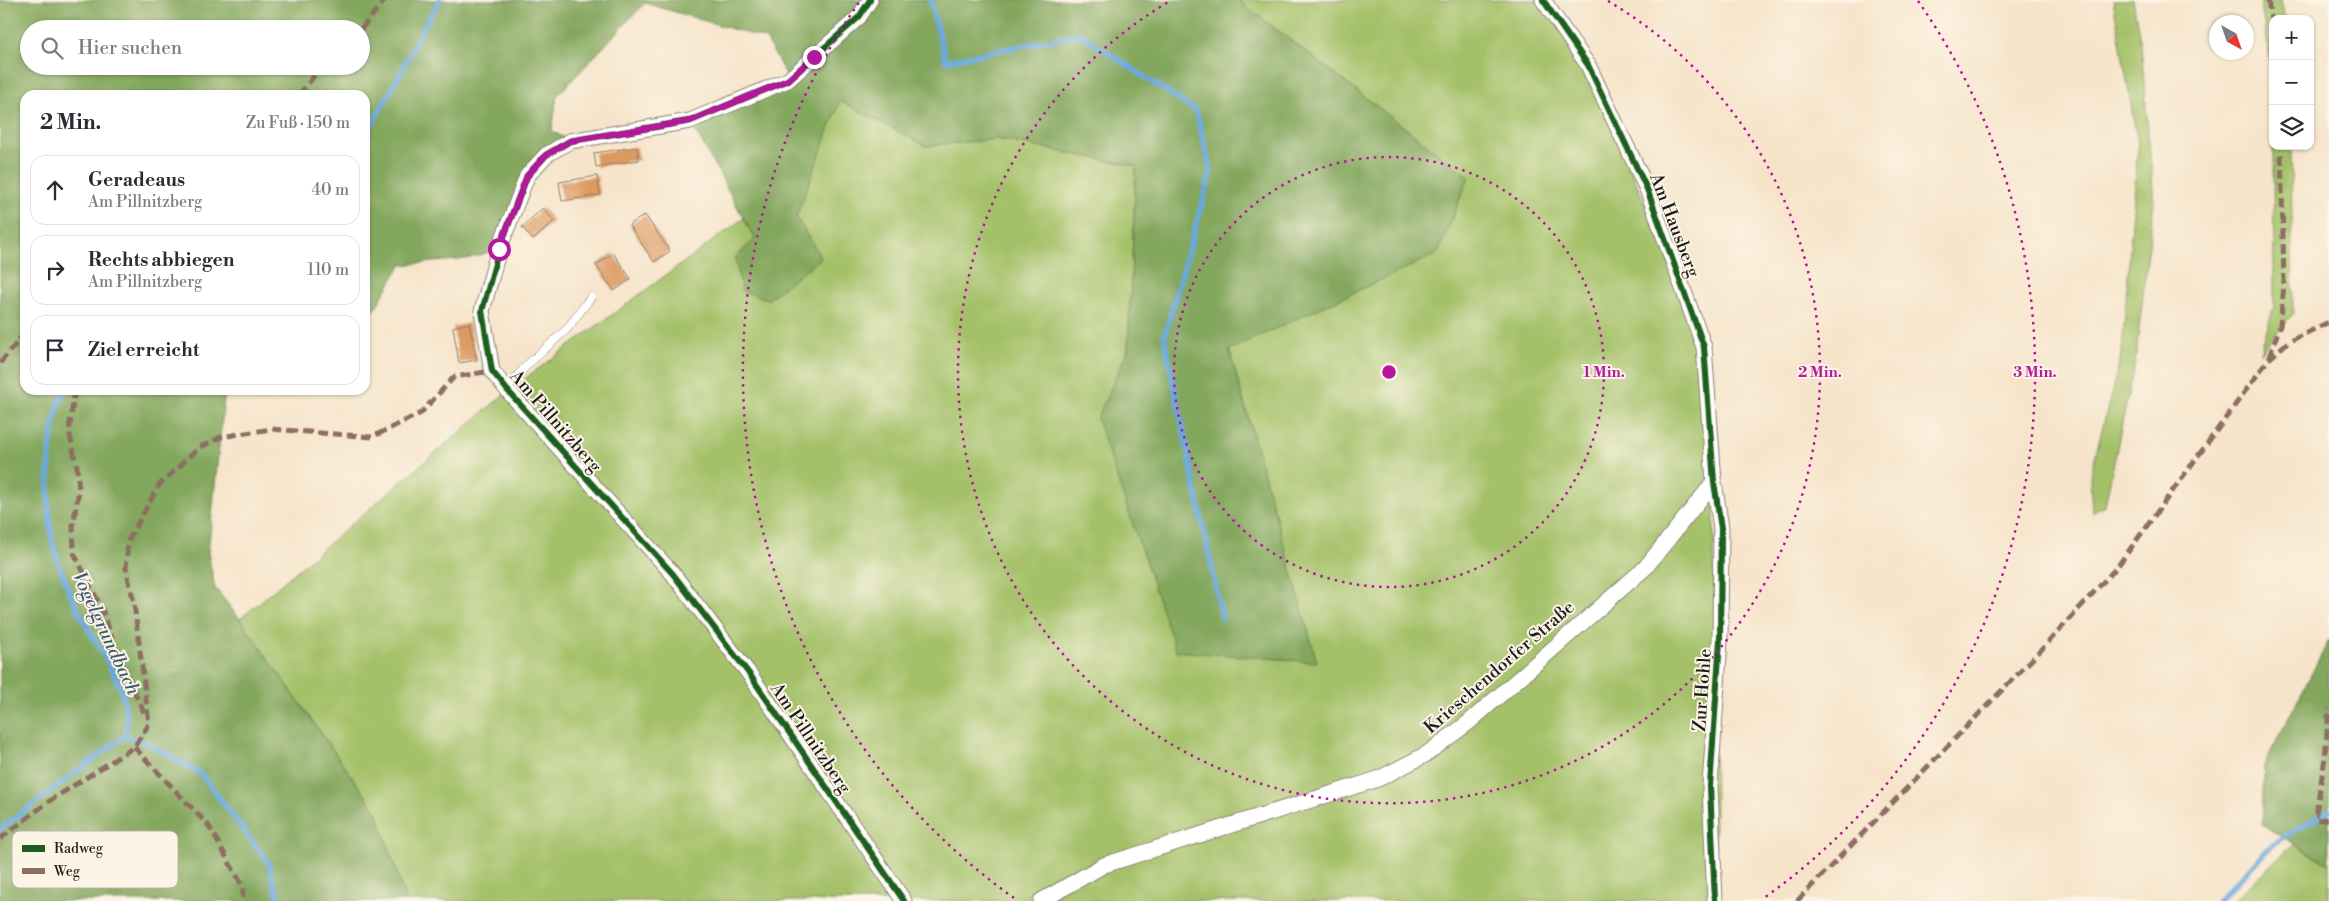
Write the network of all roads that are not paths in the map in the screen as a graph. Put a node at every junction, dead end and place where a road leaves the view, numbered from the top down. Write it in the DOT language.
graph roads {
  1 [pos="870,0"];
  2 [pos="1543,0"];
  3 [pos="591,297"];
  4 [pos="506,389"];
  5 [pos="1714,482"];
  6 [pos="904,901"];
  7 [pos="1041,901"];
  8 [pos="1714,901"];
  1 -- 4 [label="street, Am Pillnitzberg"];
  2 -- 5 [label="street, Am Hausberg"];
  3 -- 4 [label="lane"];
  4 -- 6 [label="street, Am Pillnitzberg"];
  5 -- 7 [label="street, Krieschendorfer Straße"];
  5 -- 8 [label="street, Zur Hohle"];
}
